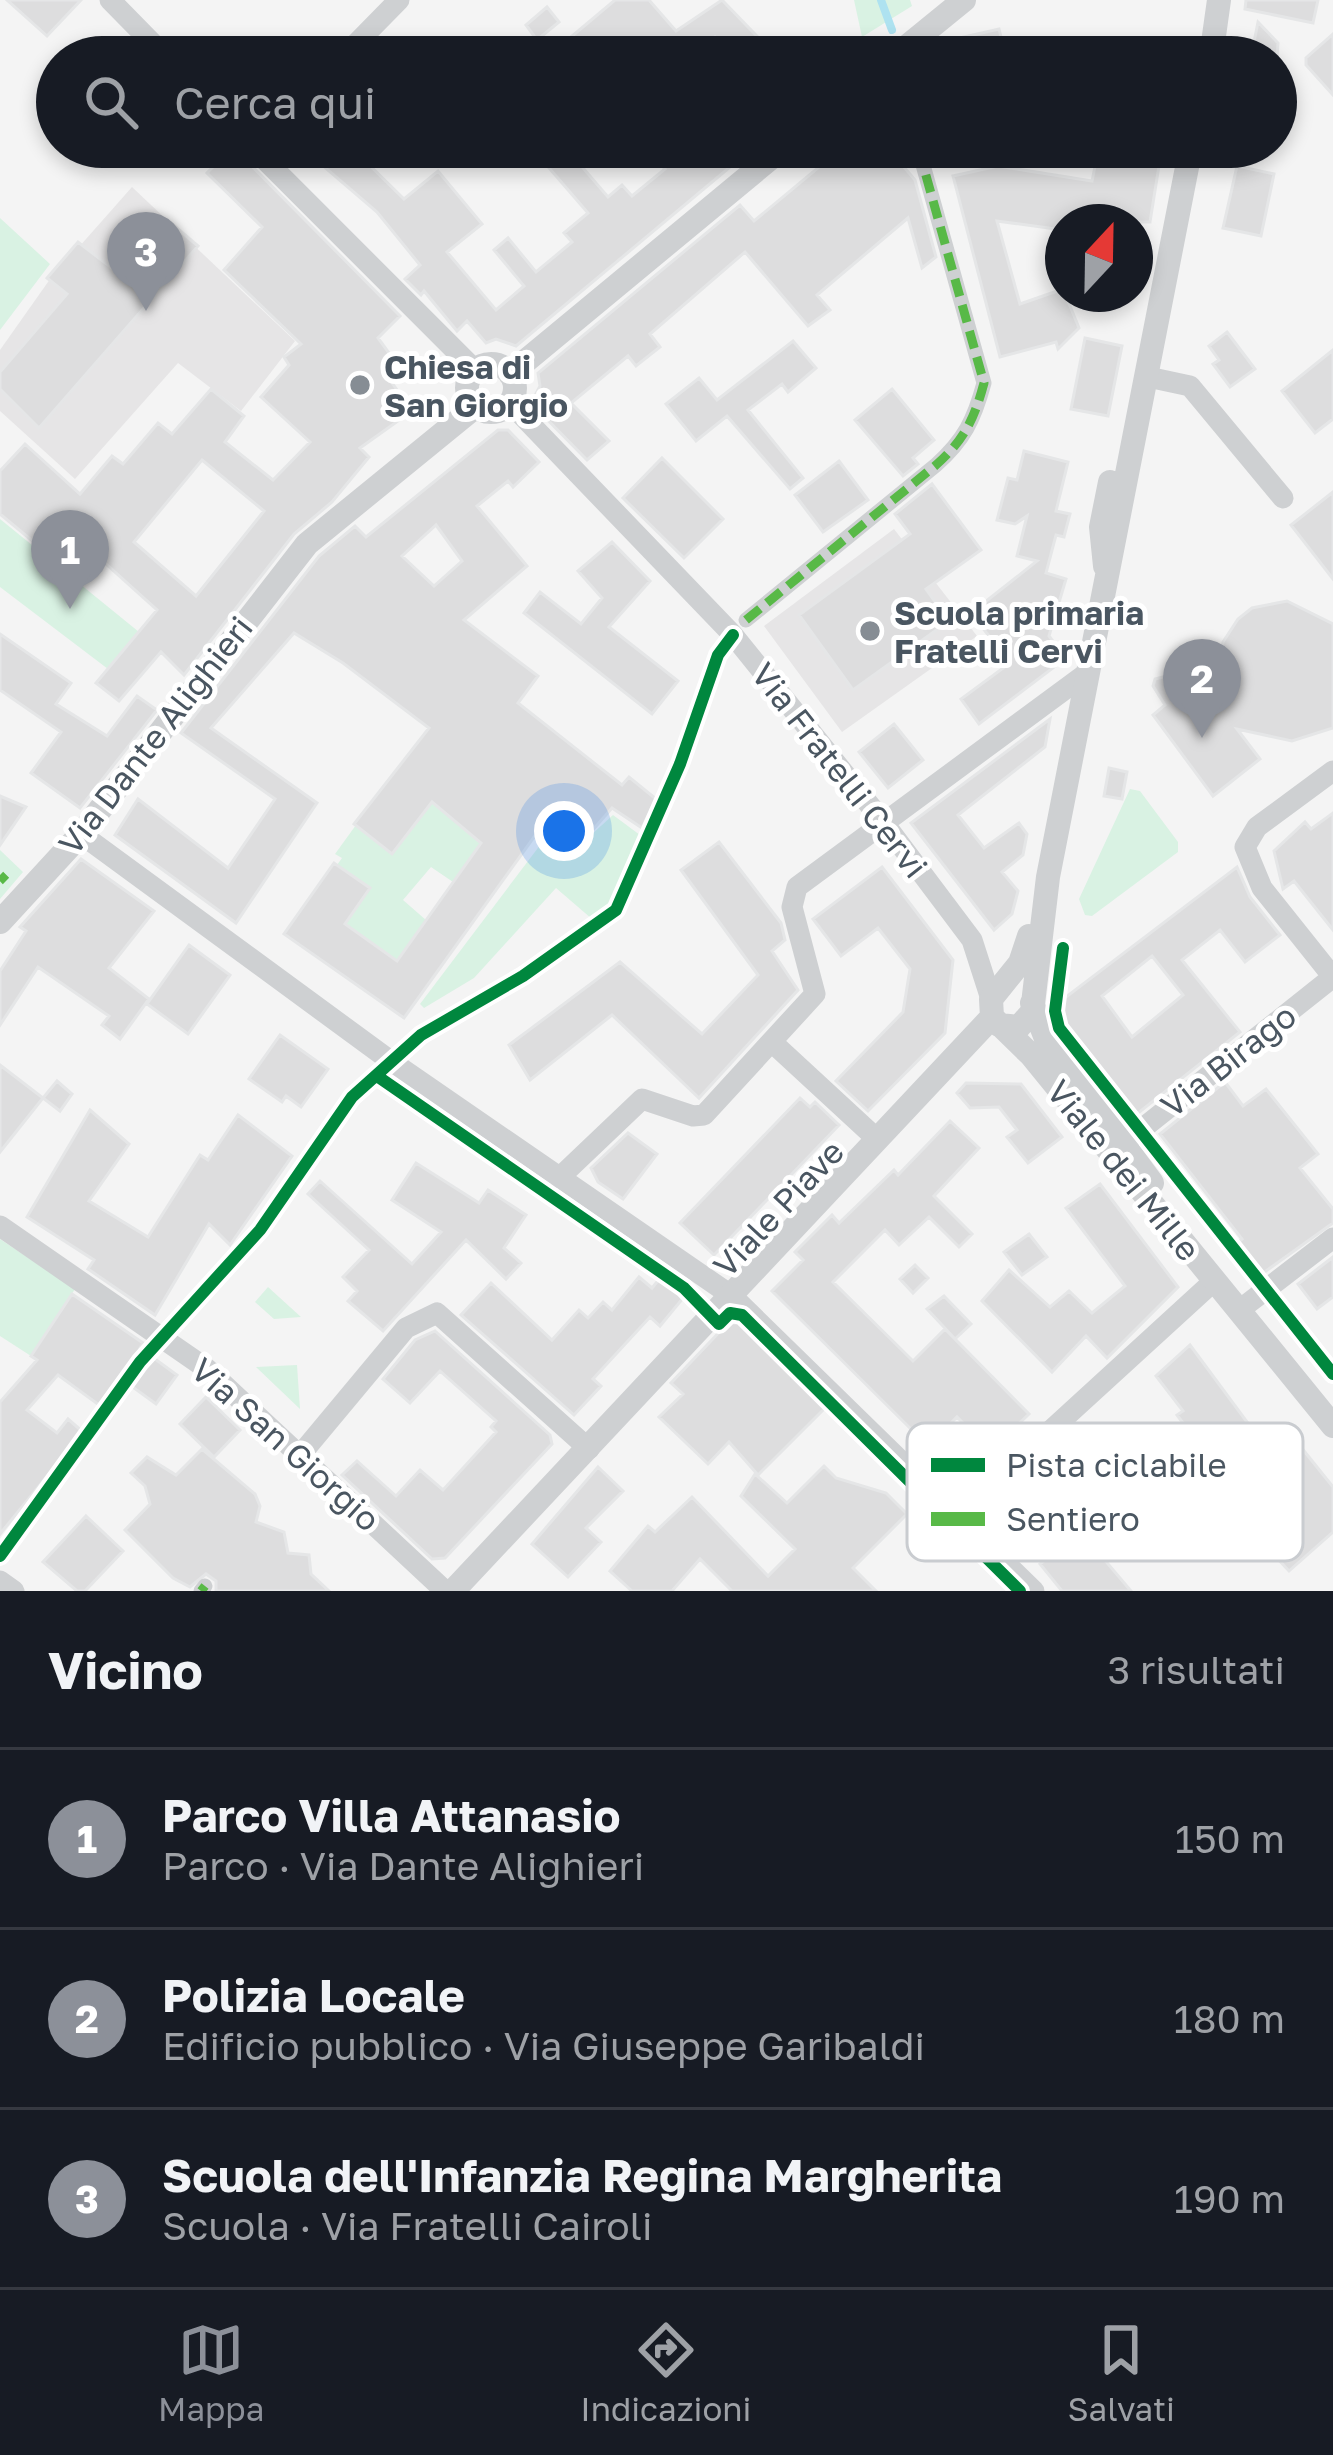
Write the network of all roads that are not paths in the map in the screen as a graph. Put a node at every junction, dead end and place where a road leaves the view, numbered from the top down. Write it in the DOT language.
graph roads {
  1 [pos="110,0"];
  2 [pos="399,0"];
  3 [pos="964,0"];
  4 [pos="145,36"];
  5 [pos="364,36"];
  6 [pos="920,36"];
  7 [pos="274,168"];
  8 [pos="759,168"];
  9 [pos="924,168"];
  10 [pos="1187,168"];
  11 [pos="1158,313"];
  12 [pos="475,370"];
  13 [pos="510,374"];
  14 [pos="1148,377"];
  15 [pos="510,404"];
  16 [pos="475,406"];
  17 [pos="1283,498"];
  18 [pos="1107,577"];
  19 [pos="746,620"];
  20 [pos="1087,673"];
  21 [pos="1333,771"];
  22 [pos="884,823"];
  23 [pos="81,835"];
  24 [pos="1048,877"];
  25 [pos="0,922"];
  26 [pos="1333,977"];
  27 [pos="1032,1004"];
  28 [pos="996,1007"];
  29 [pos="774,1045"];
  30 [pos="878,1140"];
  31 [pos="1123,1144"];
  32 [pos="559,1178"];
  33 [pos="7,1231"];
  34 [pos="1333,1238"];
  35 [pos="1214,1281"];
  36 [pos="732,1296"];
  37 [pos="1245,1312"];
  38 [pos="1059,1423"];
  39 [pos="1333,1426"];
  40 [pos="589,1450"];
  41 [pos="301,1454"];
  42 [pos="907,1464"];
  43 [pos="1005,1561"];
  44 [pos="0,1582"];
  45 [pos="14,1591"];
  46 [pos="449,1591"];
  47 [pos="1034,1591"];
  1 -- 4 [label="street"];
  2 -- 5 [label="street"];
  3 -- 6 [label="street"];
  7 -- 12 [label="street"];
  8 -- 13 [label="street"];
  9 -- 19 [label="street"];
  10 -- 11 [label="street"];
  11 -- 14 [label="street"];
  11 -- 18 [label="street"];
  12 -- 13 [label="street"];
  12 -- 16 [label="street"];
  13 -- 15 [label="street"];
  14 -- 17 [label="street"];
  14 -- 18 [label="street"];
  15 -- 16 [label="street"];
  15 -- 22 [label="street, Via Fratelli Cervi"];
  16 -- 23 [label="street, Via Dante Alighieri"];
  18 -- 20 [label="street"];
  20 -- 22 [label="street"];
  20 -- 24 [label="street"];
  21 -- 26 [label="street"];
  22 -- 28 [label="street, Via Fratelli Cervi"];
  22 -- 29 [label="street"];
  23 -- 25 [label="street, Via Dante Alighieri"];
  23 -- 32 [label="street"];
  24 -- 27 [label="street"];
  24 -- 28 [label="street"];
  26 -- 31 [label="street, Via Birago"];
  27 -- 28 [label="street"];
  27 -- 28 [label="street"];
  27 -- 31 [label="street, Viale dei Mille"];
  28 -- 30 [label="street, Viale Piave"];
  28 -- 35 [label="street, Viale dei Mille"];
  29 -- 30 [label="street"];
  29 -- 32 [label="street"];
  30 -- 36 [label="street, Viale Piave"];
  31 -- 37 [label="street, Viale dei Mille"];
  32 -- 36 [label="street"];
  33 -- 41 [label="street, Via San Giorgio"];
  34 -- 37 [label="street"];
  35 -- 37 [label="street, Viale dei Mille"];
  35 -- 38 [label="street"];
  36 -- 40 [label="street, Viale Piave"];
  36 -- 42 [label="street"];
  37 -- 39 [label="street, Viale dei Mille"];
  40 -- 41 [label="street"];
  40 -- 46 [label="street, Viale Piave"];
  41 -- 46 [label="street, Via San Giorgio"];
  43 -- 47 [label="street"];
  44 -- 45 [label="street"];
}
